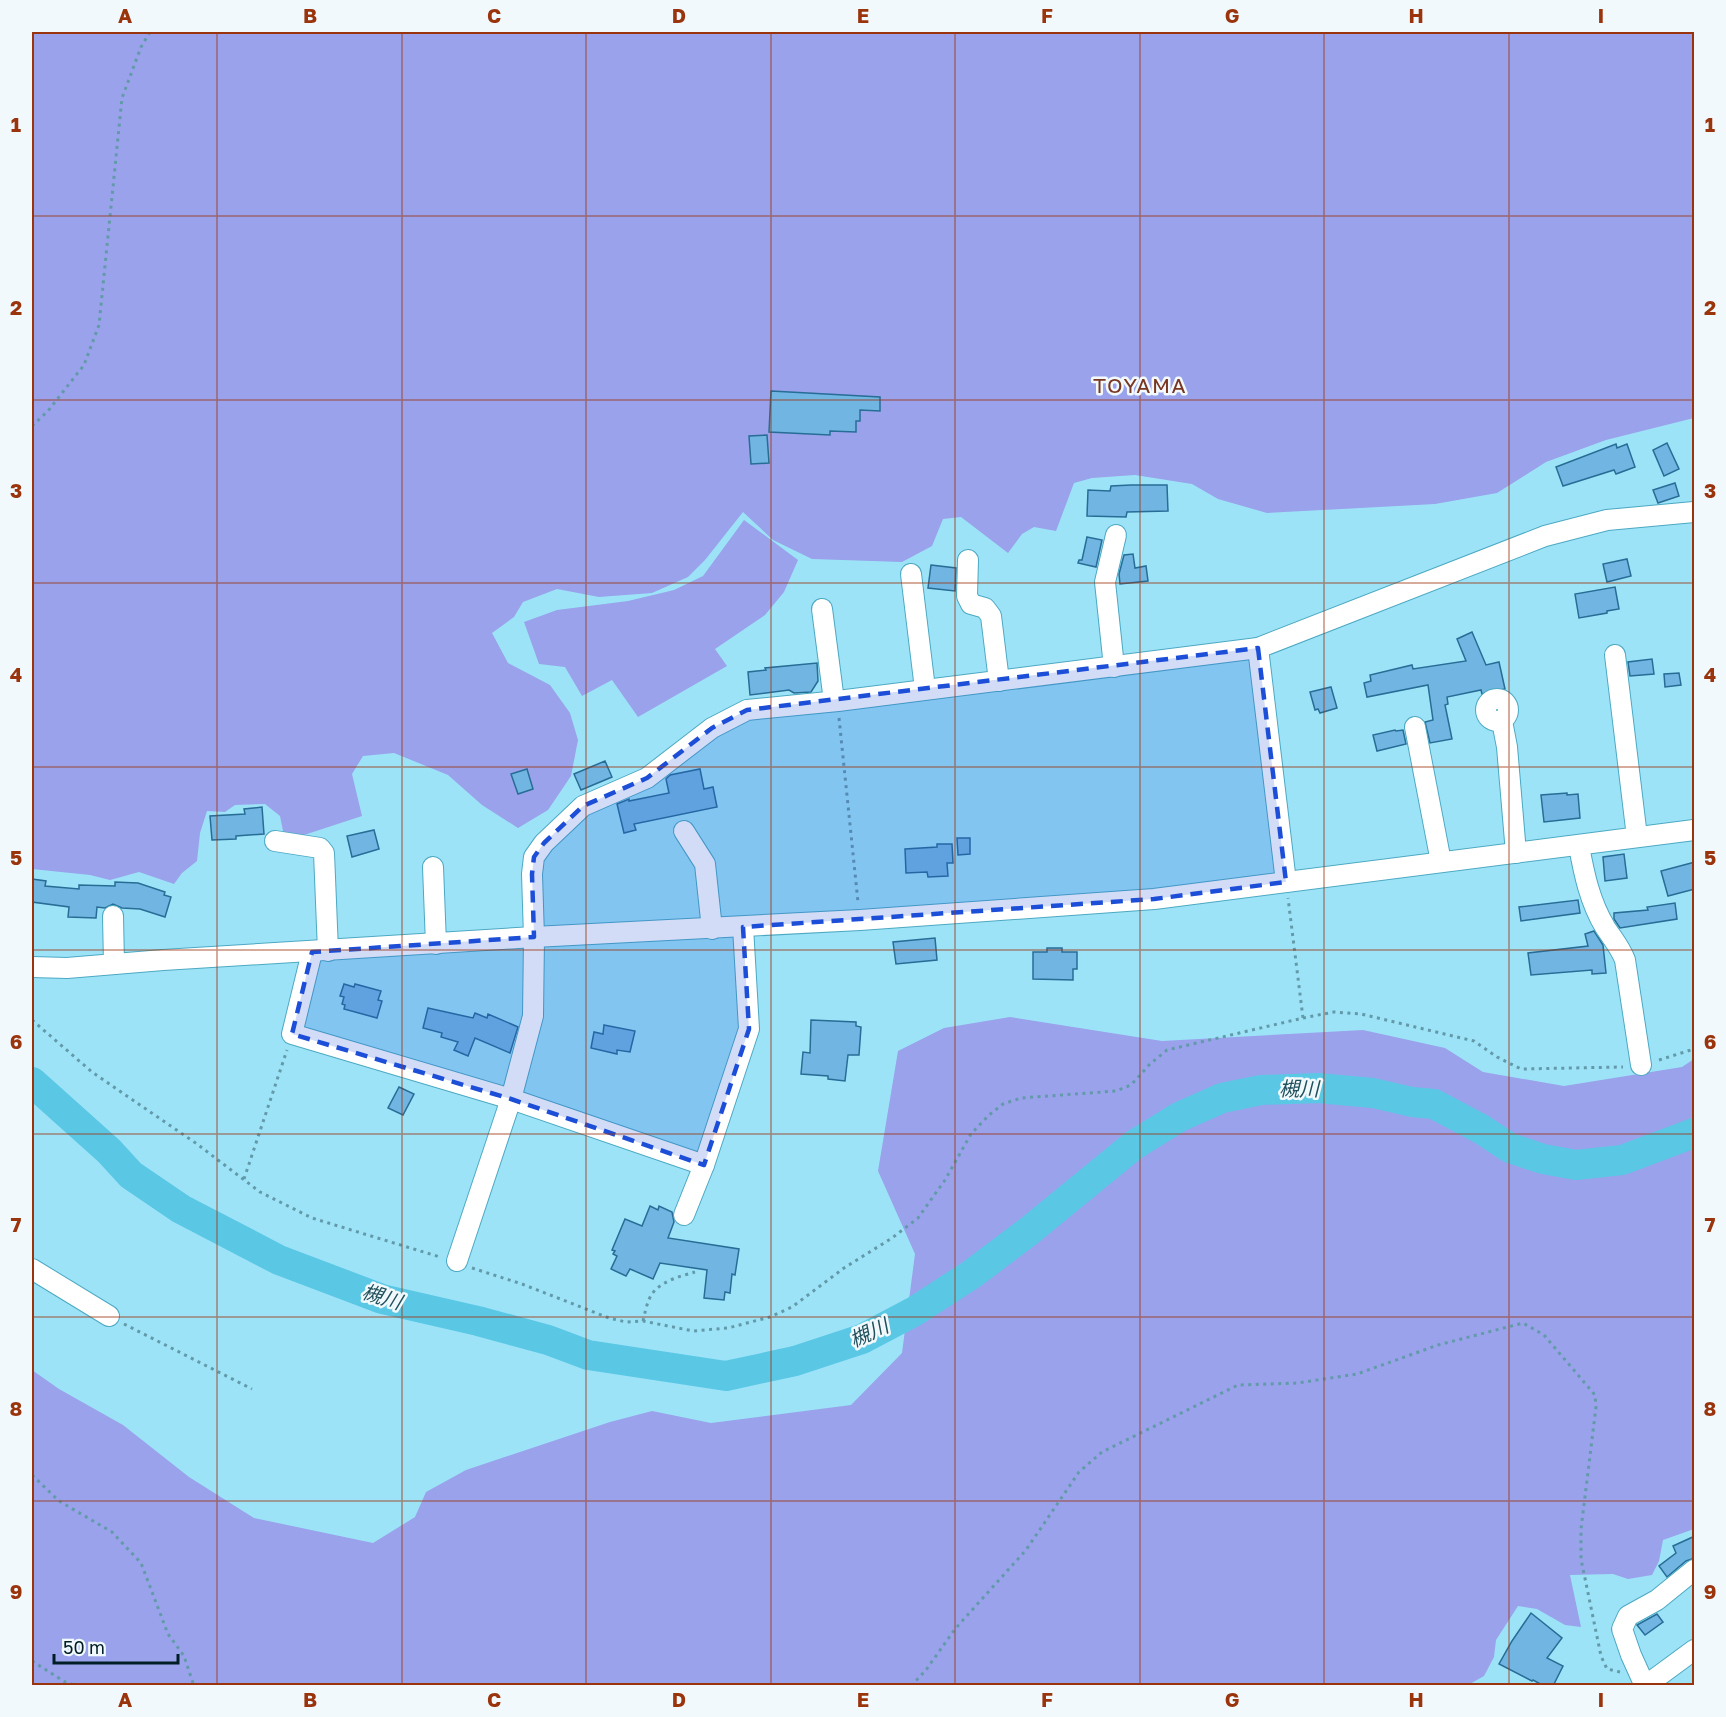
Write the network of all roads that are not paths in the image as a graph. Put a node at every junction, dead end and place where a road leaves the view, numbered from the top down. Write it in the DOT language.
graph roads {
  1 [pos="1695,512"];
  2 [pos="1116,535"];
  3 [pos="968,560"];
  4 [pos="911,574"];
  5 [pos="822,609"];
  6 [pos="1258,648"];
  7 [pos="1615,654"];
  8 [pos="1114,667"];
  9 [pos="999,681"];
  10 [pos="925,689"];
  11 [pos="836,701"];
  12 [pos="1502,721"];
  13 [pos="1415,727"];
  14 [pos="1695,830"];
  15 [pos="684,831"];
  16 [pos="1637,837"];
  17 [pos="275,841"];
  18 [pos="1579,846"];
  19 [pos="1516,853"];
  20 [pos="1441,862"];
  21 [pos="433,867"];
  22 [pos="1286,882"];
  23 [pos="113,916"];
  24 [pos="743,927"];
  25 [pos="712,929"];
  26 [pos="534,937"];
  27 [pos="436,944"];
  28 [pos="320,952"];
  29 [pos="114,964"];
  30 [pos="32,967"];
  31 [pos="1641,1065"];
  32 [pos="511,1099"];
  33 [pos="704,1165"];
  34 [pos="684,1215"];
  35 [pos="457,1262"];
  36 [pos="32,1269"];
  37 [pos="109,1316"];
  38 [pos="1694,1570"];
  39 [pos="1695,1650"];
  40 [pos="1644,1682"];
  1 -- 6 [label="street"];
  2 -- 8 [label="street"];
  3 -- 9 [label="street"];
  4 -- 10 [label="street"];
  5 -- 11 [label="street"];
  6 -- 8 [label="street"];
  6 -- 22 [label="street"];
  7 -- 16 [label="street"];
  8 -- 9 [label="street"];
  9 -- 10 [label="street"];
  10 -- 11 [label="street"];
  11 -- 26 [label="street"];
  12 -- 19 [label="street"];
  13 -- 20 [label="street"];
  14 -- 16 [label="street"];
  15 -- 25 [label="street"];
  16 -- 18 [label="street"];
  17 -- 28 [label="street"];
  18 -- 19 [label="street"];
  18 -- 31 [label="street"];
  19 -- 20 [label="street"];
  20 -- 22 [label="street"];
  21 -- 27 [label="street"];
  22 -- 24 [label="street"];
  23 -- 29 [label="street"];
  24 -- 25 [label="street"];
  24 -- 33 [label="street"];
  25 -- 26 [label="street"];
  26 -- 27 [label="street"];
  26 -- 32 [label="street"];
  27 -- 28 [label="street"];
  28 -- 29 [label="street"];
  28 -- 32 [label="street"];
  29 -- 30 [label="street"];
  32 -- 33 [label="street"];
  32 -- 35 [label="street"];
  33 -- 34 [label="street"];
  36 -- 37 [label="street"];
  38 -- 40 [label="street"];
  39 -- 40 [label="street"];
}
